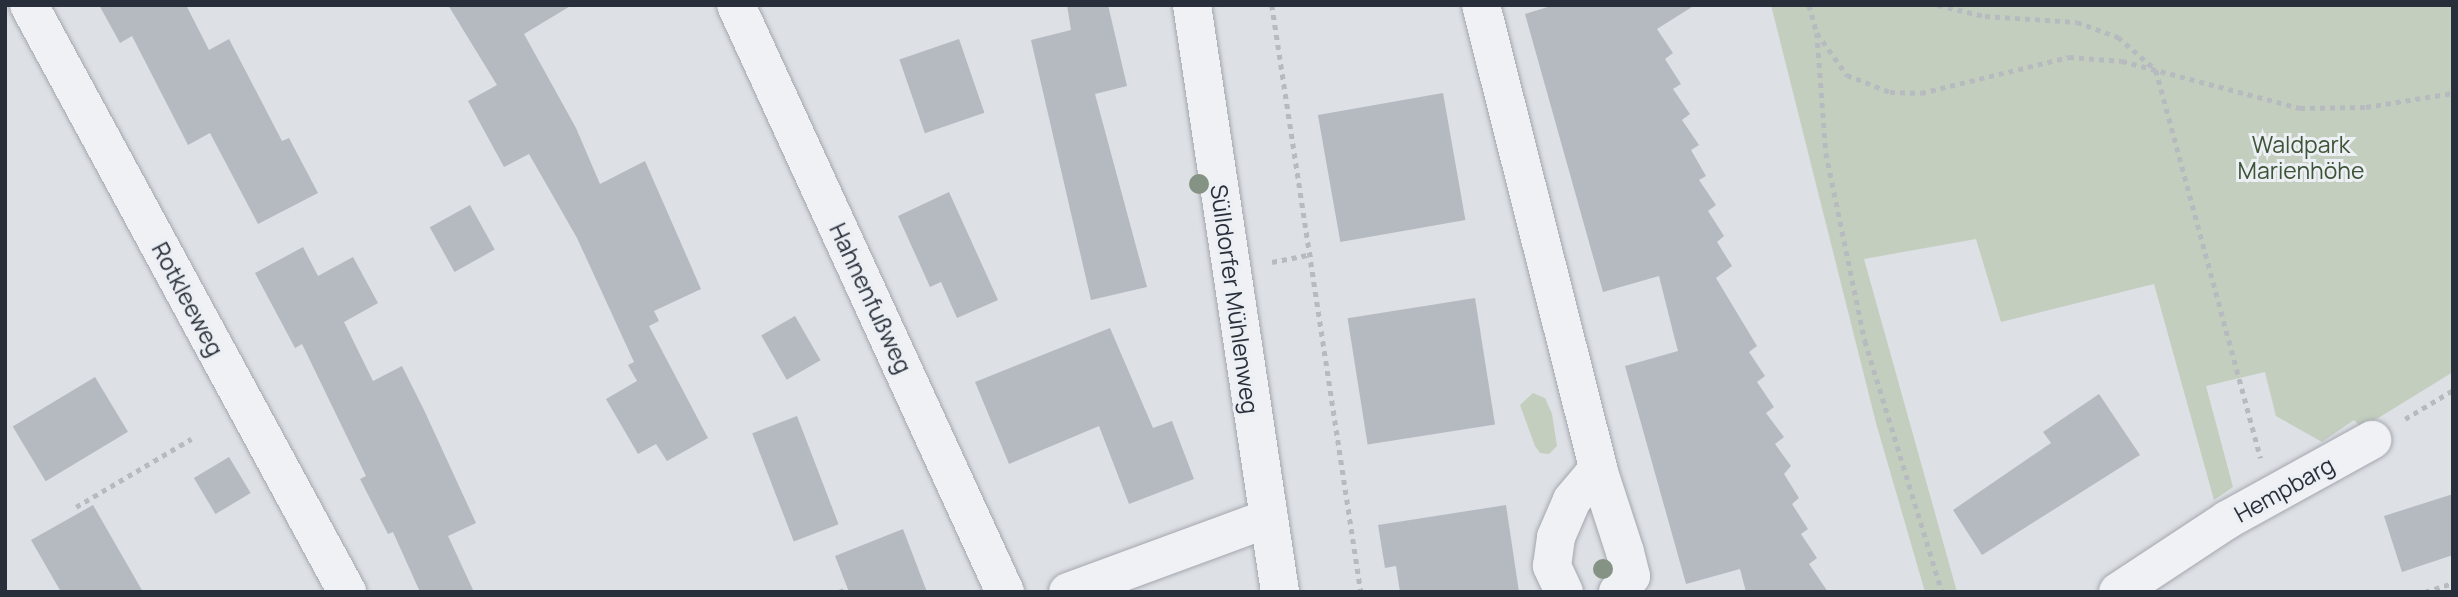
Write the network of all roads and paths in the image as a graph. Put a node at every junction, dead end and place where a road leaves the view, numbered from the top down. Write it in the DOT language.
graph roads {
  1 [pos="29,5"];
  2 [pos="736,5"];
  3 [pos="1192,5"];
  4 [pos="1272,5"];
  5 [pos="1480,5"];
  6 [pos="1810,5"];
  7 [pos="1938,5"];
  8 [pos="1817,33"];
  9 [pos="2156,70"];
  10 [pos="2453,93"];
  11 [pos="2453,390"];
  12 [pos="191,439"];
  13 [pos="2372,440"];
  14 [pos="1598,469"];
  15 [pos="2272,496"];
  16 [pos="76,507"];
  17 [pos="1269,518"];
  18 [pos="2453,583"];
  19 [pos="848,589"];
  20 [pos="347,592"];
  21 [pos="839,592"];
  22 [pos="1005,592"];
  23 [pos="1068,592"];
  24 [pos="1280,592"];
  25 [pos="1362,592"];
  26 [pos="1564,592"];
  27 [pos="1618,592"];
  28 [pos="1942,592"];
  29 [pos="2118,592"];
  30 [pos="2425,592"];
  1 -- 20 [label="street, Rotkleeweg"];
  2 -- 22 [label="street, Hahnenfußweg"];
  3 -- 17 [label="street, Sülldorfer Mühlenweg"];
  4 -- 25 [label="path"];
  5 -- 14 [label="street"];
  6 -- 8 [label="path"];
  7 -- 9 [label="path"];
  8 -- 9 [label="path"];
  8 -- 28 [label="path"];
  9 -- 10 [label="path"];
  9 -- 15 [label="path"];
  11 -- 13 [label="path"];
  12 -- 16 [label="path"];
  13 -- 15 [label="street, Hempbarg"];
  14 -- 26 [label="street"];
  14 -- 27 [label="street"];
  15 -- 29 [label="street, Hempbarg"];
  17 -- 23 [label="street"];
  17 -- 24 [label="street, Sülldorfer Mühlenweg"];
  18 -- 30 [label="path"];
  19 -- 21 [label="path"];
}
